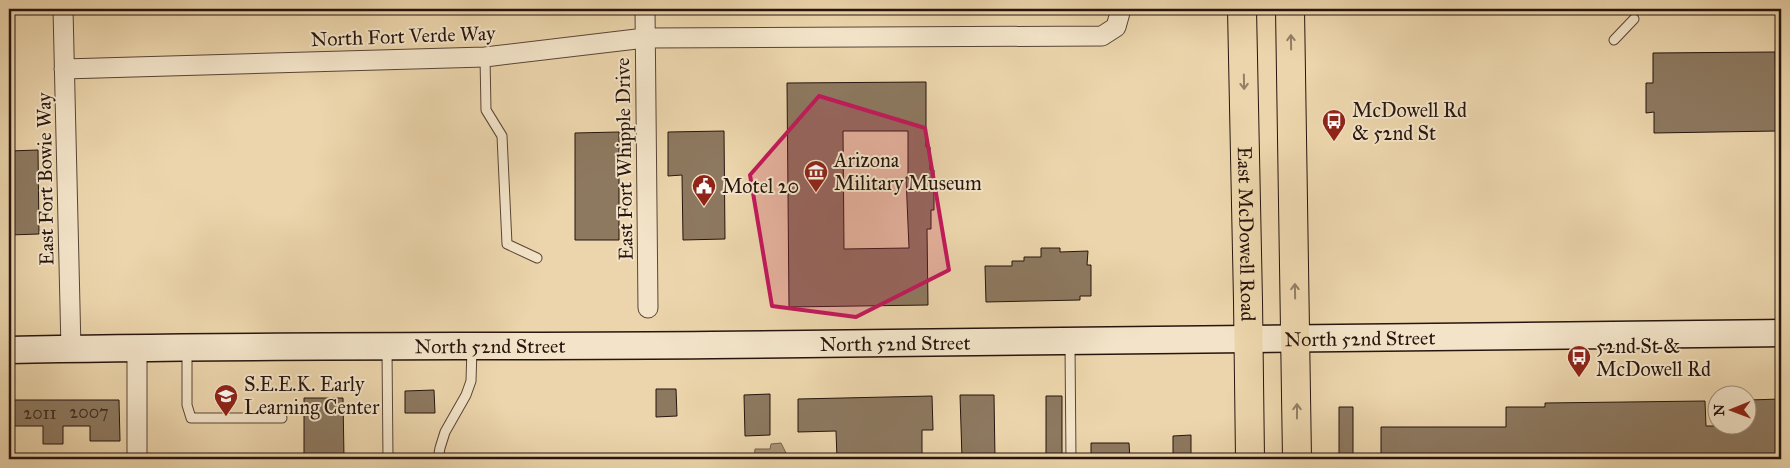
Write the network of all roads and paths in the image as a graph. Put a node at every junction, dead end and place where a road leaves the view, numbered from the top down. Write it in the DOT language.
graph roads {
  1 [pos="63,9"];
  2 [pos="645,9"];
  3 [pos="1121,9"];
  4 [pos="1242,9"];
  5 [pos="1290,9"];
  6 [pos="1634,19"];
  7 [pos="645,38"];
  8 [pos="1614,40"];
  9 [pos="485,57"];
  10 [pos="64,69"];
  11 [pos="537,258"];
  12 [pos="648,308"];
  13 [pos="1781,333"];
  14 [pos="1249,340"];
  15 [pos="1296,340"];
  16 [pos="1070,341"];
  17 [pos="387,346"];
  18 [pos="472,346"];
  19 [pos="137,347"];
  20 [pos="186,347"];
  21 [pos="71,349"];
  22 [pos="9,350"];
  23 [pos="282,418"];
  24 [pos="137,459"];
  25 [pos="388,459"];
  26 [pos="438,459"];
  27 [pos="1071,459"];
  28 [pos="1250,459"];
  29 [pos="1297,459"];
  1 -- 10 [label="street, East Fort Bowie Way"];
  2 -- 7 [label="street, East Fort Whipple Drive"];
  3 -- 7 [label="street, North Fort Verde Way"];
  4 -- 14 [label="main road, East McDowell Road, one-way"];
  15 -- 5 [label="main road, one-way"];
  6 -- 8 [label="lane"];
  7 -- 9 [label="street, North Fort Verde Way"];
  7 -- 12 [label="street, East Fort Whipple Drive"];
  9 -- 10 [label="street, North Fort Verde Way"];
  9 -- 11 [label="lane"];
  10 -- 21 [label="street, East Fort Bowie Way"];
  13 -- 15 [label="main road, North 52nd Street"];
  14 -- 15 [label="main road, North 52nd Street"];
  14 -- 16 [label="main road, North 52nd Street"];
  14 -- 28 [label="main road, East McDowell Road"];
  29 -- 15 [label="main road, one-way"];
  16 -- 18 [label="main road, North 52nd Street"];
  16 -- 27 [label="lane"];
  17 -- 18 [label="main road, North 52nd Street"];
  17 -- 20 [label="main road, North 52nd Street"];
  17 -- 25 [label="lane"];
  18 -- 26 [label="lane"];
  19 -- 20 [label="main road, North 52nd Street"];
  19 -- 21 [label="main road, North 52nd Street"];
  19 -- 24 [label="street"];
  20 -- 23 [label="lane"];
  21 -- 22 [label="main road, North 52nd Street"];
}
